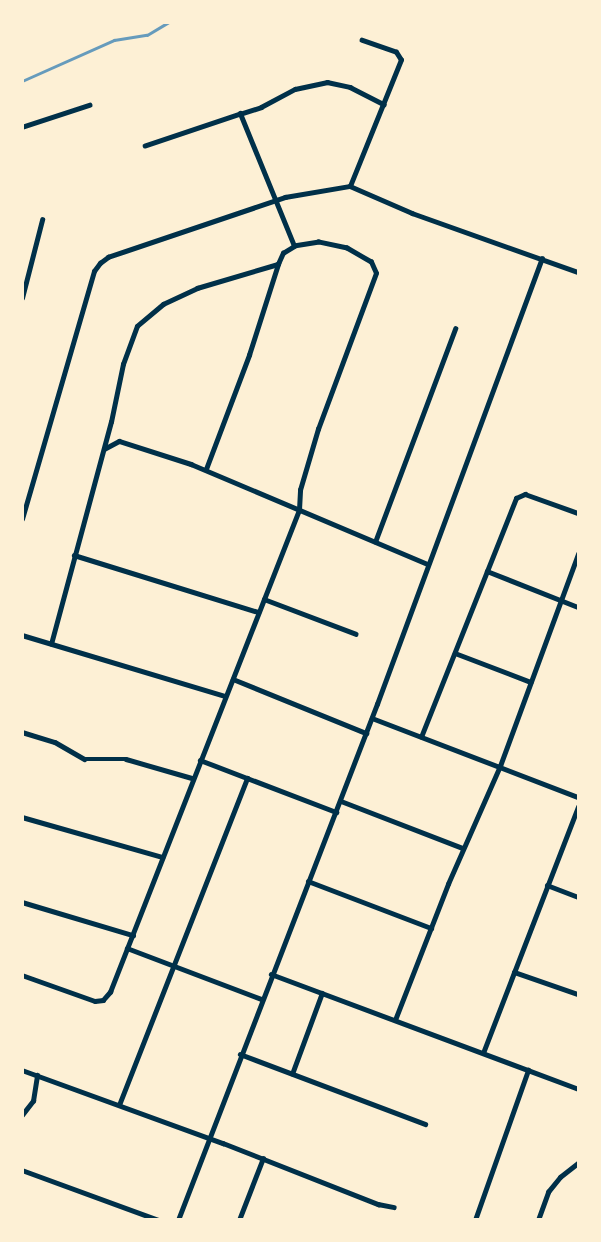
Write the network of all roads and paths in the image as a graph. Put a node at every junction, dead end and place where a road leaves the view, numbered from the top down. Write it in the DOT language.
graph roads {
  1 [pos="362,40"];
  2 [pos="384,104"];
  3 [pos="88,105"];
  4 [pos="240,114"];
  5 [pos="22,127"];
  6 [pos="145,146"];
  7 [pos="350,186"];
  8 [pos="273,200"];
  9 [pos="42,220"];
  10 [pos="294,246"];
  11 [pos="542,259"];
  12 [pos="278,264"];
  13 [pos="578,272"];
  14 [pos="22,298"];
  15 [pos="455,329"];
  16 [pos="103,450"];
  17 [pos="206,469"];
  18 [pos="299,510"];
  19 [pos="578,513"];
  20 [pos="22,519"];
  21 [pos="375,542"];
  22 [pos="578,554"];
  23 [pos="74,555"];
  24 [pos="428,564"];
  25 [pos="487,572"];
  26 [pos="264,599"];
  27 [pos="562,601"];
  28 [pos="578,608"];
  29 [pos="258,612"];
  30 [pos="356,634"];
  31 [pos="22,635"];
  32 [pos="51,644"];
  33 [pos="455,653"];
  34 [pos="233,679"];
  35 [pos="532,682"];
  36 [pos="225,696"];
  37 [pos="372,718"];
  38 [pos="22,732"];
  39 [pos="366,733"];
  40 [pos="421,737"];
  41 [pos="200,760"];
  42 [pos="500,766"];
  43 [pos="192,778"];
  44 [pos="247,778"];
  45 [pos="578,797"];
  46 [pos="340,800"];
  47 [pos="578,807"];
  48 [pos="336,812"];
  49 [pos="22,817"];
  50 [pos="464,848"];
  51 [pos="162,857"];
  52 [pos="308,881"];
  53 [pos="547,885"];
  54 [pos="578,898"];
  55 [pos="22,902"];
  56 [pos="431,928"];
  57 [pos="133,935"];
  58 [pos="128,948"];
  59 [pos="174,966"];
  60 [pos="514,972"];
  61 [pos="271,974"];
  62 [pos="22,975"];
  63 [pos="322,993"];
  64 [pos="578,994"];
  65 [pos="261,998"];
  66 [pos="396,1020"];
  67 [pos="483,1053"];
  68 [pos="240,1054"];
  69 [pos="22,1070"];
  70 [pos="528,1070"];
  71 [pos="292,1074"];
  72 [pos="37,1075"];
  73 [pos="578,1089"];
  74 [pos="119,1105"];
  75 [pos="22,1115"];
  76 [pos="425,1124"];
  77 [pos="208,1139"];
  78 [pos="263,1158"];
  79 [pos="578,1163"];
  80 [pos="22,1170"];
  81 [pos="394,1207"];
  82 [pos="159,1220"];
  83 [pos="178,1220"];
  84 [pos="239,1220"];
  85 [pos="475,1220"];
  86 [pos="538,1220"];
  1 -- 2 [label="street"];
  2 -- 4 [label="street"];
  2 -- 7 [label="street"];
  3 -- 5 [label="street"];
  4 -- 6 [label="street"];
  4 -- 8 [label="street"];
  7 -- 8 [label="street"];
  7 -- 11 [label="street"];
  8 -- 10 [label="street"];
  8 -- 20 [label="street"];
  9 -- 14 [label="street"];
  10 -- 12 [label="street"];
  10 -- 18 [label="street"];
  11 -- 13 [label="street"];
  11 -- 24 [label="street"];
  12 -- 16 [label="street"];
  12 -- 17 [label="street"];
  15 -- 21 [label="street"];
  16 -- 17 [label="street"];
  16 -- 23 [label="street"];
  17 -- 18 [label="street"];
  18 -- 21 [label="street"];
  18 -- 26 [label="street"];
  19 -- 25 [label="street"];
  21 -- 24 [label="street"];
  22 -- 27 [label="street"];
  23 -- 29 [label="street"];
  23 -- 32 [label="street"];
  24 -- 37 [label="street"];
  25 -- 27 [label="street"];
  25 -- 33 [label="street"];
  26 -- 29 [label="street"];
  26 -- 30 [label="street"];
  27 -- 28 [label="street"];
  27 -- 35 [label="street"];
  29 -- 34 [label="street"];
  31 -- 32 [label="street"];
  32 -- 36 [label="street"];
  33 -- 35 [label="street"];
  33 -- 40 [label="street"];
  34 -- 36 [label="street"];
  34 -- 39 [label="street"];
  35 -- 42 [label="street"];
  36 -- 41 [label="street"];
  37 -- 39 [label="street"];
  37 -- 40 [label="street"];
  38 -- 43 [label="street"];
  39 -- 46 [label="street"];
  40 -- 42 [label="street"];
  41 -- 43 [label="street"];
  41 -- 44 [label="street"];
  42 -- 45 [label="street"];
  42 -- 50 [label="street"];
  43 -- 51 [label="street"];
  44 -- 48 [label="street"];
  44 -- 59 [label="street"];
  46 -- 48 [label="street"];
  46 -- 50 [label="street"];
  47 -- 53 [label="street"];
  48 -- 52 [label="street"];
  49 -- 51 [label="street"];
  50 -- 56 [label="street"];
  51 -- 57 [label="street"];
  52 -- 56 [label="street"];
  52 -- 61 [label="street"];
  53 -- 54 [label="street"];
  53 -- 60 [label="street"];
  55 -- 57 [label="street"];
  56 -- 66 [label="street"];
  57 -- 58 [label="street"];
  58 -- 59 [label="street"];
  58 -- 62 [label="street"];
  59 -- 65 [label="street"];
  59 -- 74 [label="street"];
  60 -- 64 [label="street"];
  60 -- 67 [label="street"];
  61 -- 63 [label="street"];
  61 -- 65 [label="street"];
  63 -- 66 [label="street"];
  63 -- 71 [label="street"];
  65 -- 68 [label="street"];
  66 -- 67 [label="street"];
  67 -- 70 [label="street"];
  68 -- 71 [label="street"];
  68 -- 77 [label="street"];
  69 -- 72 [label="street"];
  70 -- 73 [label="street"];
  70 -- 85 [label="street"];
  71 -- 76 [label="street"];
  72 -- 74 [label="street"];
  72 -- 75 [label="street"];
  74 -- 77 [label="street"];
  77 -- 78 [label="street"];
  77 -- 83 [label="street"];
  78 -- 81 [label="street"];
  78 -- 84 [label="street"];
  79 -- 86 [label="street"];
  80 -- 82 [label="street"];
}
